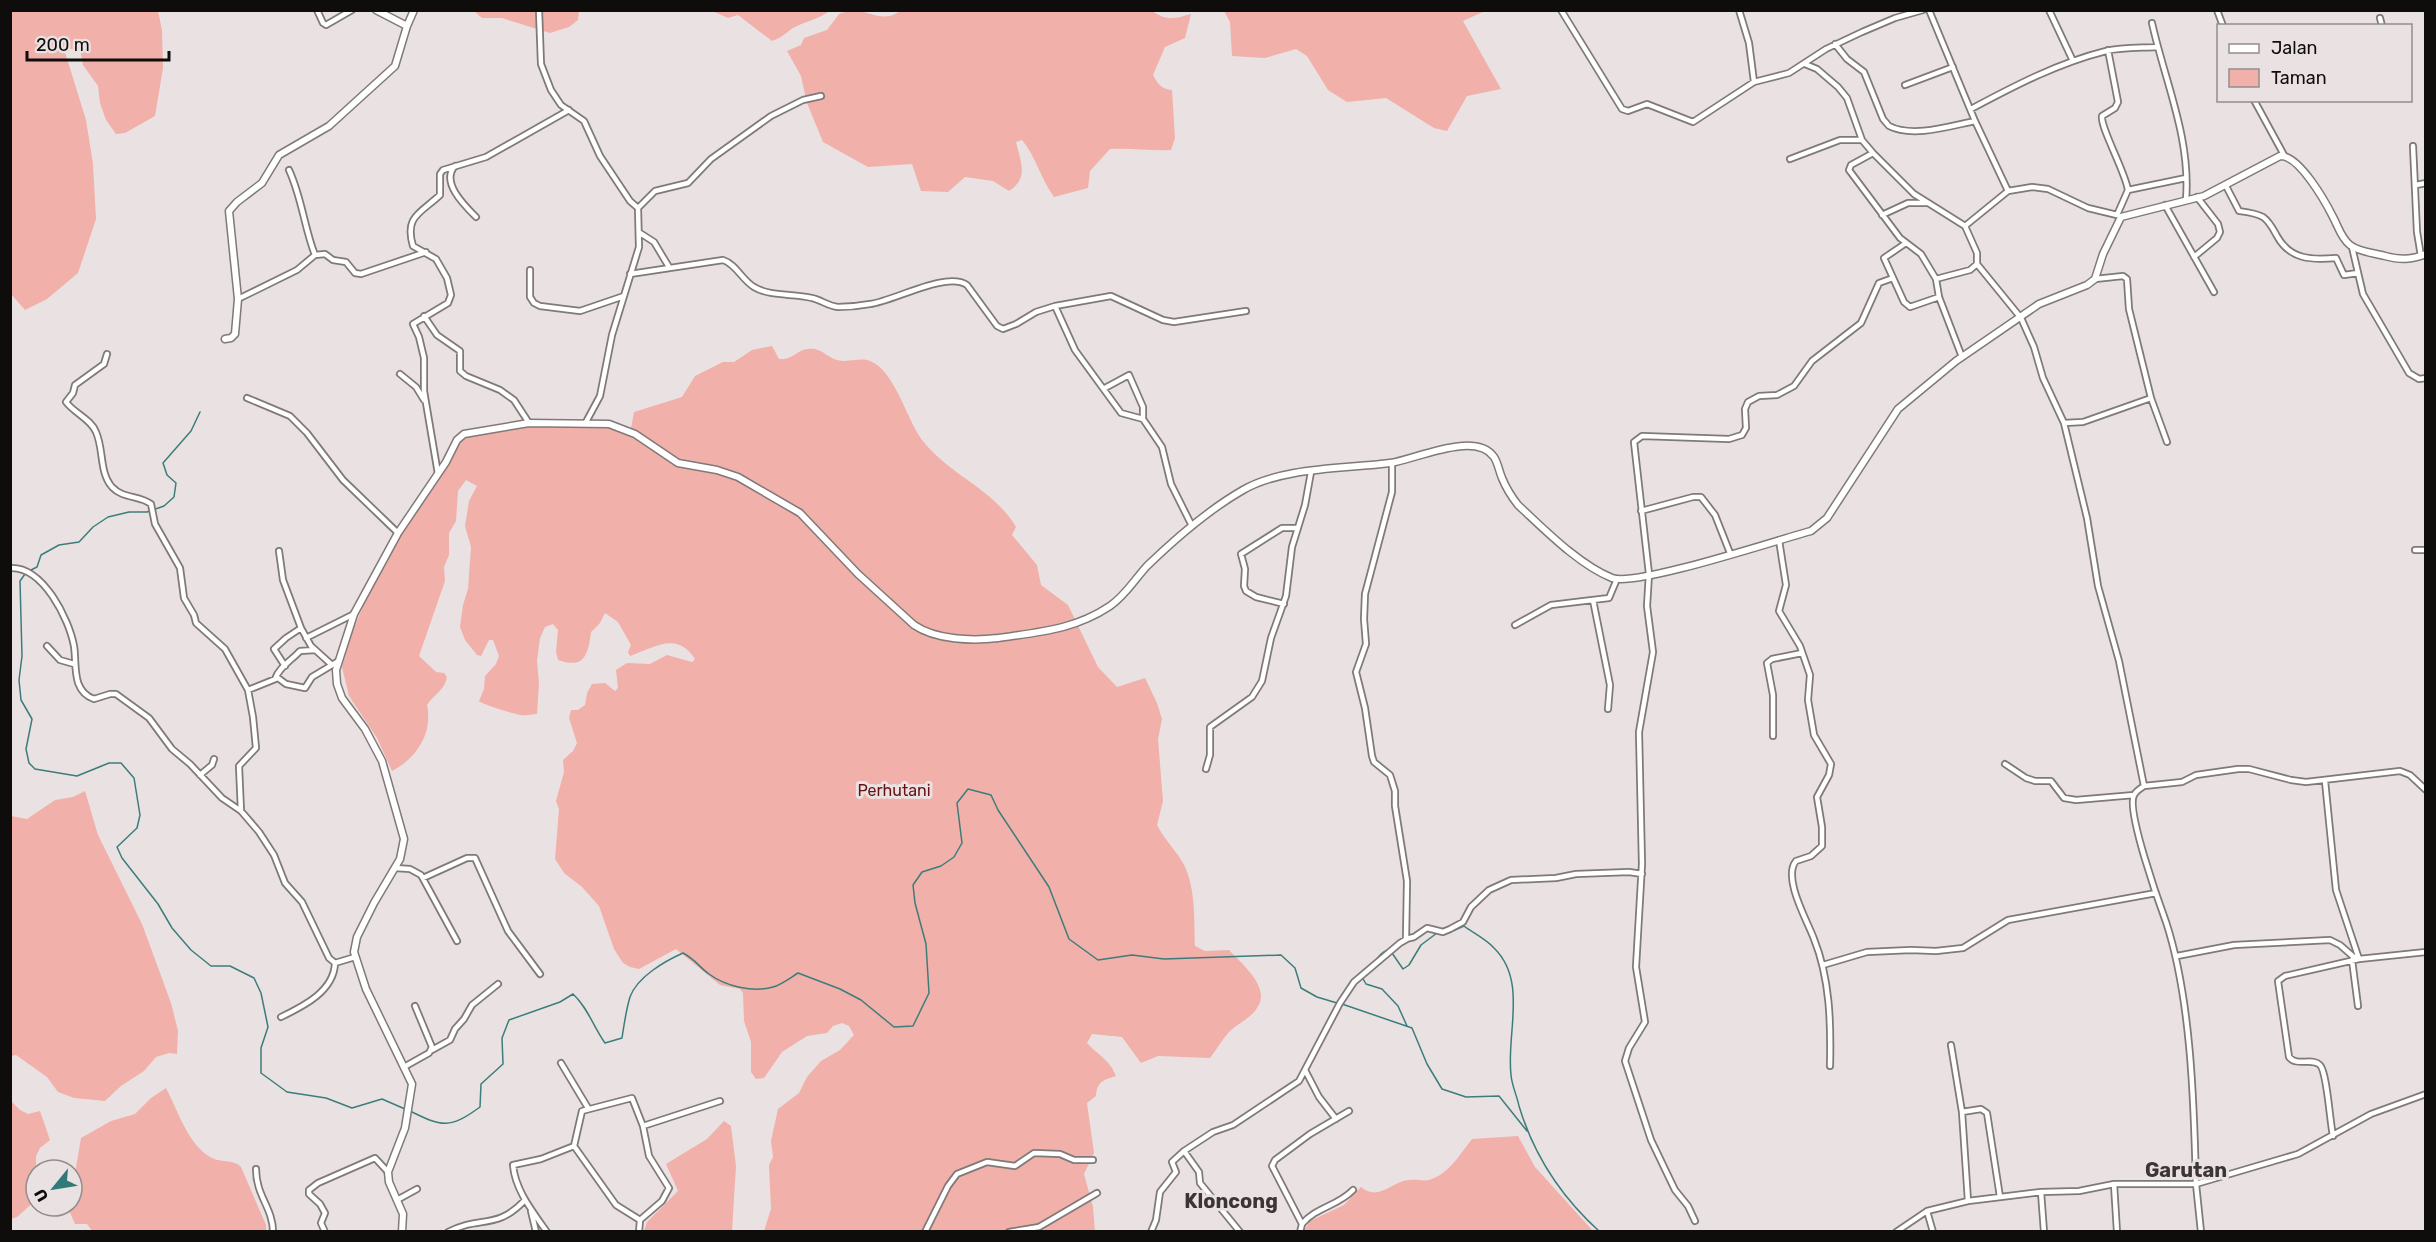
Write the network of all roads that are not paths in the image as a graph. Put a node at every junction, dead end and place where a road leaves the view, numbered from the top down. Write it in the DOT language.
graph roads {
  1 [pos="317,10"];
  2 [pos="352,10"];
  3 [pos="376,10"];
  4 [pos="414,10"];
  5 [pos="537,10"];
  6 [pos="1561,10"];
  7 [pos="1739,10"];
  8 [pos="1923,10"];
  9 [pos="1929,10"];
  10 [pos="2049,10"];
  11 [pos="2380,18"];
  12 [pos="2152,23"];
  13 [pos="2382,24"];
  14 [pos="407,26"];
  15 [pos="1835,44"];
  16 [pos="2157,47"];
  17 [pos="2108,50"];
  18 [pos="2073,62"];
  19 [pos="1805,64"];
  20 [pos="1953,67"];
  21 [pos="1754,82"];
  22 [pos="1905,85"];
  23 [pos="821,96"];
  24 [pos="2255,102"];
  25 [pos="1971,109"];
  26 [pos="569,110"];
  27 [pos="1975,121"];
  28 [pos="1862,140"];
  29 [pos="2413,147"];
  30 [pos="1872,153"];
  31 [pos="2284,155"];
  32 [pos="1790,159"];
  33 [pos="455,166"];
  34 [pos="289,170"];
  35 [pos="2186,178"];
  36 [pos="2426,183"];
  37 [pos="2416,185"];
  38 [pos="2226,186"];
  39 [pos="2128,190"];
  40 [pos="2008,191"];
  41 [pos="2197,197"];
  42 [pos="2186,200"];
  43 [pos="1927,204"];
  44 [pos="2165,205"];
  45 [pos="638,208"];
  46 [pos="1882,215"];
  47 [pos="2119,216"];
  48 [pos="476,217"];
  49 [pos="1965,226"];
  50 [pos="640,233"];
  51 [pos="1906,243"];
  52 [pos="2352,247"];
  53 [pos="426,252"];
  54 [pos="2423,254"];
  55 [pos="315,255"];
  56 [pos="2194,256"];
  57 [pos="1977,264"];
  58 [pos="669,267"];
  59 [pos="530,270"];
  60 [pos="2358,273"];
  61 [pos="630,274"];
  62 [pos="1893,278"];
  63 [pos="1935,279"];
  64 [pos="2095,279"];
  65 [pos="2214,292"];
  66 [pos="624,296"];
  67 [pos="1939,297"];
  68 [pos="238,299"];
  69 [pos="1055,306"];
  70 [pos="1246,311"];
  71 [pos="423,316"];
  72 [pos="2021,318"];
  73 [pos="225,339"];
  74 [pos="107,354"];
  75 [pos="1962,357"];
  76 [pos="400,374"];
  77 [pos="2426,378"];
  78 [pos="1105,388"];
  79 [pos="247,398"];
  80 [pos="2151,398"];
  81 [pos="426,402"];
  82 [pos="1143,419"];
  83 [pos="586,422"];
  84 [pos="530,423"];
  85 [pos="2064,423"];
  86 [pos="2167,442"];
  87 [pos="1392,463"];
  88 [pos="1311,472"];
  89 [pos="438,474"];
  90 [pos="1641,511"];
  91 [pos="1192,526"];
  92 [pos="1298,528"];
  93 [pos="398,533"];
  94 [pos="1779,540"];
  95 [pos="279,550"];
  96 [pos="2415,550"];
  97 [pos="2426,550"];
  98 [pos="1730,553"];
  99 [pos="10,568"];
  100 [pos="1649,574"];
  101 [pos="1617,579"];
  102 [pos="1593,600"];
  103 [pos="1284,604"];
  104 [pos="354,614"];
  105 [pos="1515,625"];
  106 [pos="301,628"];
  107 [pos="306,638"];
  108 [pos="47,645"];
  109 [pos="315,650"];
  110 [pos="1802,653"];
  111 [pos="74,664"];
  112 [pos="334,664"];
  113 [pos="285,666"];
  114 [pos="275,679"];
  115 [pos="248,690"];
  116 [pos="1608,709"];
  117 [pos="1773,736"];
  118 [pos="214,759"];
  119 [pos="2005,764"];
  120 [pos="1206,769"];
  121 [pos="200,776"];
  122 [pos="2325,781"];
  123 [pos="2144,786"];
  124 [pos="2426,790"];
  125 [pos="2134,795"];
  126 [pos="241,812"];
  127 [pos="395,868"];
  128 [pos="1642,874"];
  129 [pos="423,878"];
  130 [pos="2156,893"];
  131 [pos="1407,939"];
  132 [pos="457,941"];
  133 [pos="2426,952"];
  134 [pos="2177,956"];
  135 [pos="355,957"];
  136 [pos="2355,959"];
  137 [pos="335,963"];
  138 [pos="1822,965"];
  139 [pos="540,974"];
  140 [pos="498,984"];
  141 [pos="416,1006"];
  142 [pos="2358,1006"];
  143 [pos="281,1017"];
  144 [pos="1951,1045"];
  145 [pos="432,1050"];
  146 [pos="561,1063"];
  147 [pos="1830,1066"];
  148 [pos="404,1067"];
  149 [pos="1305,1070"];
  150 [pos="2426,1094"];
  151 [pos="720,1101"];
  152 [pos="588,1108"];
  153 [pos="1349,1111"];
  154 [pos="1962,1112"];
  155 [pos="1336,1119"];
  156 [pos="643,1126"];
  157 [pos="2332,1136"];
  158 [pos="574,1146"];
  159 [pos="1184,1151"];
  160 [pos="1094,1160"];
  161 [pos="256,1169"];
  162 [pos="388,1172"];
  163 [pos="2114,1184"];
  164 [pos="2196,1184"];
  165 [pos="417,1189"];
  166 [pos="1353,1190"];
  167 [pos="2041,1192"];
  168 [pos="1097,1193"];
  169 [pos="2000,1197"];
  170 [pos="397,1200"];
  171 [pos="525,1200"];
  172 [pos="1968,1201"];
  173 [pos="530,1208"];
  174 [pos="1927,1211"];
  175 [pos="639,1220"];
  176 [pos="1695,1221"];
  177 [pos="1302,1224"];
  178 [pos="273,1232"];
  179 [pos="325,1232"];
  180 [pos="402,1232"];
  181 [pos="448,1232"];
  182 [pos="536,1232"];
  183 [pos="547,1232"];
  184 [pos="639,1232"];
  185 [pos="925,1232"];
  186 [pos="1009,1232"];
  187 [pos="1151,1232"];
  188 [pos="1240,1232"];
  189 [pos="1300,1232"];
  190 [pos="1896,1232"];
  191 [pos="1933,1232"];
  192 [pos="2044,1232"];
  193 [pos="2117,1232"];
  194 [pos="2201,1232"];
  1 -- 2 [label="street"];
  3 -- 14 [label="street"];
  4 -- 14 [label="street"];
  5 -- 26 [label="street"];
  6 -- 21 [label="street"];
  7 -- 21 [label="street"];
  8 -- 15 [label="street"];
  9 -- 20 [label="street"];
  10 -- 18 [label="street"];
  11 -- 13 [label="street"];
  12 -- 16 [label="street"];
  14 -- 68 [label="street"];
  15 -- 19 [label="street"];
  15 -- 27 [label="street"];
  16 -- 17 [label="street"];
  16 -- 35 [label="street"];
  17 -- 18 [label="street"];
  17 -- 39 [label="street"];
  18 -- 25 [label="street"];
  19 -- 21 [label="street"];
  19 -- 28 [label="street"];
  20 -- 22 [label="street"];
  20 -- 25 [label="street"];
  23 -- 45 [label="street"];
  24 -- 31 [label="street"];
  25 -- 27 [label="street"];
  26 -- 33 [label="street"];
  26 -- 45 [label="street"];
  27 -- 40 [label="street"];
  28 -- 30 [label="street"];
  28 -- 32 [label="street"];
  29 -- 37 [label="street"];
  30 -- 43 [label="street"];
  30 -- 46 [label="street"];
  31 -- 38 [label="street"];
  31 -- 52 [label="street"];
  33 -- 48 [label="street"];
  33 -- 53 [label="street"];
  34 -- 55 [label="street"];
  35 -- 39 [label="street"];
  35 -- 42 [label="street"];
  36 -- 37 [label="street"];
  37 -- 54 [label="street"];
  38 -- 41 [label="street"];
  38 -- 60 [label="street"];
  39 -- 47 [label="street"];
  40 -- 47 [label="street"];
  40 -- 49 [label="street"];
  41 -- 42 [label="street"];
  41 -- 56 [label="street"];
  42 -- 44 [label="street"];
  43 -- 46 [label="street"];
  43 -- 49 [label="street"];
  44 -- 47 [label="street"];
  44 -- 56 [label="street"];
  45 -- 50 [label="street"];
  46 -- 51 [label="street"];
  47 -- 64 [label="street"];
  49 -- 57 [label="street"];
  50 -- 58 [label="street"];
  50 -- 61 [label="street"];
  51 -- 62 [label="street"];
  51 -- 63 [label="street"];
  52 -- 54 [label="street"];
  52 -- 60 [label="street"];
  53 -- 55 [label="street"];
  53 -- 71 [label="street"];
  55 -- 68 [label="street"];
  56 -- 65 [label="street"];
  57 -- 63 [label="street"];
  57 -- 72 [label="street"];
  58 -- 61 [label="street"];
  58 -- 69 [label="street"];
  59 -- 66 [label="street"];
  60 -- 77 [label="street"];
  61 -- 66 [label="street"];
  62 -- 67 [label="street"];
  62 -- 90 [label="street"];
  63 -- 67 [label="street"];
  64 -- 72 [label="street"];
  64 -- 80 [label="street"];
  66 -- 83 [label="street"];
  67 -- 75 [label="street"];
  68 -- 73 [label="street"];
  69 -- 70 [label="street"];
  69 -- 78 [label="street"];
  71 -- 81 [label="street"];
  71 -- 84 [label="street"];
  72 -- 75 [label="street"];
  72 -- 85 [label="street"];
  74 -- 115 [label="street"];
  75 -- 94 [label="street"];
  76 -- 81 [label="street"];
  78 -- 82 [label="street"];
  78 -- 82 [label="street"];
  79 -- 93 [label="street"];
  80 -- 85 [label="street"];
  80 -- 86 [label="street"];
  81 -- 89 [label="street"];
  82 -- 91 [label="street"];
  83 -- 84 [label="street"];
  83 -- 91 [label="street"];
  84 -- 89 [label="street"];
  85 -- 123 [label="street"];
  87 -- 88 [label="street"];
  87 -- 101 [label="street"];
  87 -- 131 [label="street"];
  88 -- 91 [label="street"];
  88 -- 92 [label="street"];
  89 -- 93 [label="street"];
  90 -- 98 [label="street"];
  90 -- 100 [label="street"];
  92 -- 103 [label="street"];
  92 -- 103 [label="street"];
  93 -- 104 [label="street"];
  94 -- 98 [label="street"];
  94 -- 110 [label="street"];
  95 -- 106 [label="street"];
  96 -- 97 [label="street"];
  98 -- 100 [label="street"];
  99 -- 111 [label="street"];
  100 -- 101 [label="street"];
  100 -- 128 [label="street"];
  101 -- 102 [label="street"];
  102 -- 105 [label="street"];
  102 -- 116 [label="street"];
  103 -- 120 [label="street"];
  104 -- 107 [label="street"];
  104 -- 112 [label="street"];
  106 -- 107 [label="street"];
  106 -- 113 [label="street"];
  107 -- 109 [label="street"];
  108 -- 111 [label="street"];
  109 -- 112 [label="street"];
  109 -- 113 [label="street"];
  110 -- 117 [label="street"];
  110 -- 138 [label="street"];
  111 -- 121 [label="street"];
  112 -- 114 [label="street"];
  112 -- 127 [label="street"];
  113 -- 114 [label="street"];
  114 -- 115 [label="street"];
  115 -- 126 [label="street"];
  118 -- 121 [label="street"];
  119 -- 125 [label="street"];
  121 -- 126 [label="street"];
  122 -- 123 [label="street"];
  122 -- 124 [label="street"];
  122 -- 136 [label="street"];
  123 -- 125 [label="street"];
  125 -- 130 [label="street"];
  126 -- 137 [label="street"];
  127 -- 129 [label="street"];
  127 -- 135 [label="street"];
  128 -- 131 [label="street"];
  128 -- 176 [label="street"];
  129 -- 132 [label="street"];
  129 -- 139 [label="street"];
  130 -- 134 [label="street"];
  130 -- 138 [label="street"];
  131 -- 149 [label="street"];
  133 -- 136 [label="street"];
  134 -- 136 [label="street"];
  134 -- 164 [label="street"];
  135 -- 137 [label="street"];
  135 -- 148 [label="street"];
  136 -- 142 [label="street"];
  136 -- 157 [label="street"];
  137 -- 143 [label="street"];
  138 -- 147 [label="street"];
  140 -- 145 [label="street"];
  141 -- 145 [label="street"];
  144 -- 154 [label="street"];
  145 -- 148 [label="street"];
  146 -- 152 [label="street"];
  148 -- 162 [label="street"];
  149 -- 155 [label="street"];
  149 -- 159 [label="street"];
  150 -- 157 [label="street"];
  151 -- 156 [label="street"];
  152 -- 156 [label="street"];
  152 -- 158 [label="street"];
  153 -- 155 [label="street"];
  154 -- 169 [label="street"];
  154 -- 172 [label="street"];
  155 -- 177 [label="street"];
  156 -- 175 [label="street"];
  157 -- 164 [label="street"];
  158 -- 171 [label="street"];
  158 -- 175 [label="street"];
  159 -- 187 [label="street"];
  159 -- 188 [label="street"];
  160 -- 185 [label="street"];
  161 -- 178 [label="street"];
  162 -- 170 [label="street"];
  162 -- 179 [label="street"];
  163 -- 164 [label="street"];
  163 -- 167 [label="street"];
  163 -- 193 [label="street"];
  164 -- 194 [label="street"];
  165 -- 170 [label="street"];
  166 -- 177 [label="street"];
  167 -- 169 [label="street"];
  167 -- 192 [label="street"];
  168 -- 186 [label="street"];
  169 -- 172 [label="street"];
  170 -- 180 [label="street"];
  171 -- 173 [label="street"];
  171 -- 181 [label="street"];
  172 -- 174 [label="street"];
  173 -- 182 [label="street"];
  173 -- 183 [label="street"];
  174 -- 190 [label="street"];
  174 -- 191 [label="street"];
  175 -- 184 [label="street"];
  177 -- 189 [label="street"];
}
